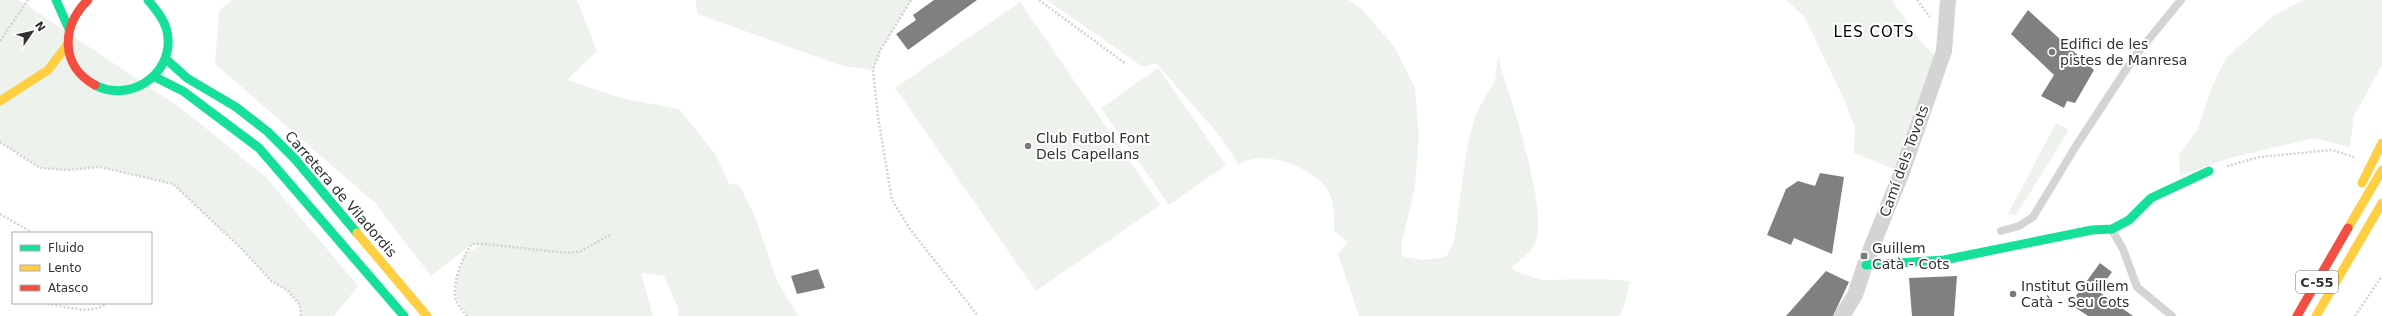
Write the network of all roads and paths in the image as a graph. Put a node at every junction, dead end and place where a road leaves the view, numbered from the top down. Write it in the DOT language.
graph roads {
  1 [pos="28,0"];
  2 [pos="56,0"];
  3 [pos="88,0"];
  4 [pos="148,0"];
  5 [pos="911,0"];
  6 [pos="1040,0"];
  7 [pos="1948,0"];
  8 [pos="2181,0"];
  9 [pos="168,11"];
  10 [pos="165,22"];
  11 [pos="69,29"];
  12 [pos="0,42"];
  13 [pos="68,44"];
  14 [pos="166,58"];
  15 [pos="1126,64"];
  16 [pos="48,70"];
  17 [pos="79,72"];
  18 [pos="155,77"];
  19 [pos="0,101"];
  20 [pos="0,142"];
  21 [pos="2382,143"];
  22 [pos="2361,159"];
  23 [pos="2382,170"];
  24 [pos="2210,171"];
  25 [pos="2382,203"];
  26 [pos="0,214"];
  27 [pos="2112,229"];
  28 [pos="2001,231"];
  29 [pos="31,232"];
  30 [pos="612,234"];
  31 [pos="2337,248"];
  32 [pos="1866,265"];
  33 [pos="2382,276"];
  34 [pos="50,304"];
  35 [pos="106,304"];
  36 [pos="301,316"];
  37 [pos="404,316"];
  38 [pos="427,316"];
  39 [pos="467,316"];
  40 [pos="978,316"];
  41 [pos="1842,316"];
  42 [pos="2172,316"];
  43 [pos="2297,316"];
  44 [pos="2316,316"];
  45 [pos="2355,316"];
  1 -- 12 [label="path"];
  2 -- 11 [label="main road"];
  3 -- 11 [label="main road"];
  4 -- 10 [label="main road"];
  5 -- 40 [label="path"];
  6 -- 15 [label="path"];
  7 -- 32 [label="street, Camí dels Tovots"];
  8 -- 28 [label="lane"];
  9 -- 10 [label="main road"];
  10 -- 14 [label="main road"];
  11 -- 13 [label="main road"];
  13 -- 16 [label="main road"];
  13 -- 17 [label="main road"];
  14 -- 18 [label="main road"];
  14 -- 38 [label="main road, Carretera de Viladordis"];
  16 -- 17 [label="main road"];
  16 -- 19 [label="main road"];
  17 -- 18 [label="main road"];
  18 -- 37 [label="main road"];
  20 -- 36 [label="path"];
  21 -- 31 [label="main road"];
  22 -- 24 [label="path"];
  23 -- 31 [label="main road, C-55"];
  24 -- 27 [label="main road"];
  25 -- 44 [label="main road, C-55"];
  26 -- 29 [label="path"];
  27 -- 32 [label="main road"];
  27 -- 42 [label="lane"];
  30 -- 39 [label="path"];
  31 -- 43 [label="main road, C-55"];
  32 -- 41 [label="street, Camí dels Tovots"];
  33 -- 45 [label="path"];
  34 -- 35 [label="path"];
}
